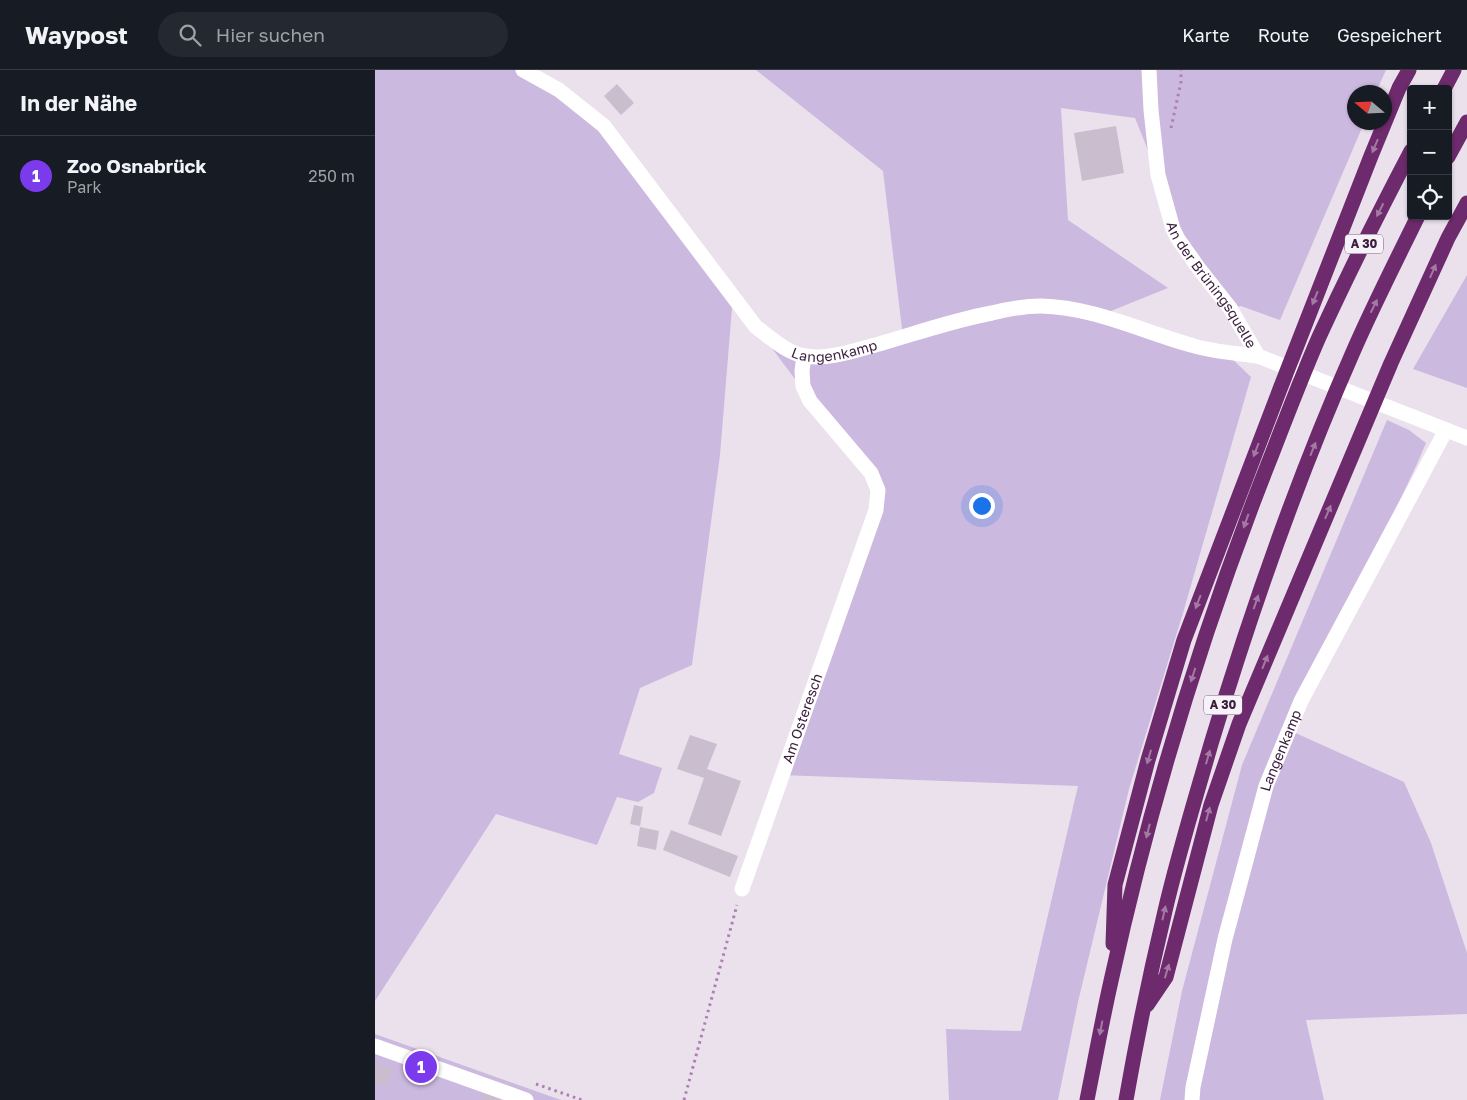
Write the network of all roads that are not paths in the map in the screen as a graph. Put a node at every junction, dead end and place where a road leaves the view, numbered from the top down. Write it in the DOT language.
graph roads {
  1 [pos="523,70"];
  2 [pos="1149,70"];
  3 [pos="1409,70"];
  4 [pos="1454,70"];
  5 [pos="547,76"];
  6 [pos="1446,85"];
  7 [pos="1467,122"];
  8 [pos="1452,150"];
  9 [pos="1407,159"];
  10 [pos="1467,203"];
  11 [pos="1416,220"];
  12 [pos="804,356"];
  13 [pos="1258,356"];
  14 [pos="1446,430"];
  15 [pos="1467,438"];
  16 [pos="742,889"];
  17 [pos="1111,980"];
  18 [pos="1142,1012"];
  19 [pos="375,1046"];
  20 [pos="526,1100"];
  21 [pos="1087,1100"];
  22 [pos="1127,1100"];
  23 [pos="1192,1100"];
  1 -- 5 [label="street, Langenkamp"];
  2 -- 13 [label="street, An der Brüningsquelle"];
  3 -- 17 [label="highway, one-way"];
  4 -- 6 [label="highway"];
  5 -- 12 [label="street, Langenkamp"];
  7 -- 8 [label="highway"];
  9 -- 17 [label="highway, A 30, one-way"];
  18 -- 10 [label="highway, one-way"];
  18 -- 11 [label="highway, A 30, one-way"];
  12 -- 13 [label="street, Langenkamp"];
  12 -- 16 [label="street, Am Osteresch"];
  13 -- 14 [label="street, An der Brüningsquelle"];
  14 -- 15 [label="street, An der Brüningsquelle"];
  14 -- 23 [label="street, Langenkamp"];
  17 -- 21 [label="highway, A 30, one-way"];
  18 -- 22 [label="highway, A 30"];
  19 -- 20 [label="street"];
}
